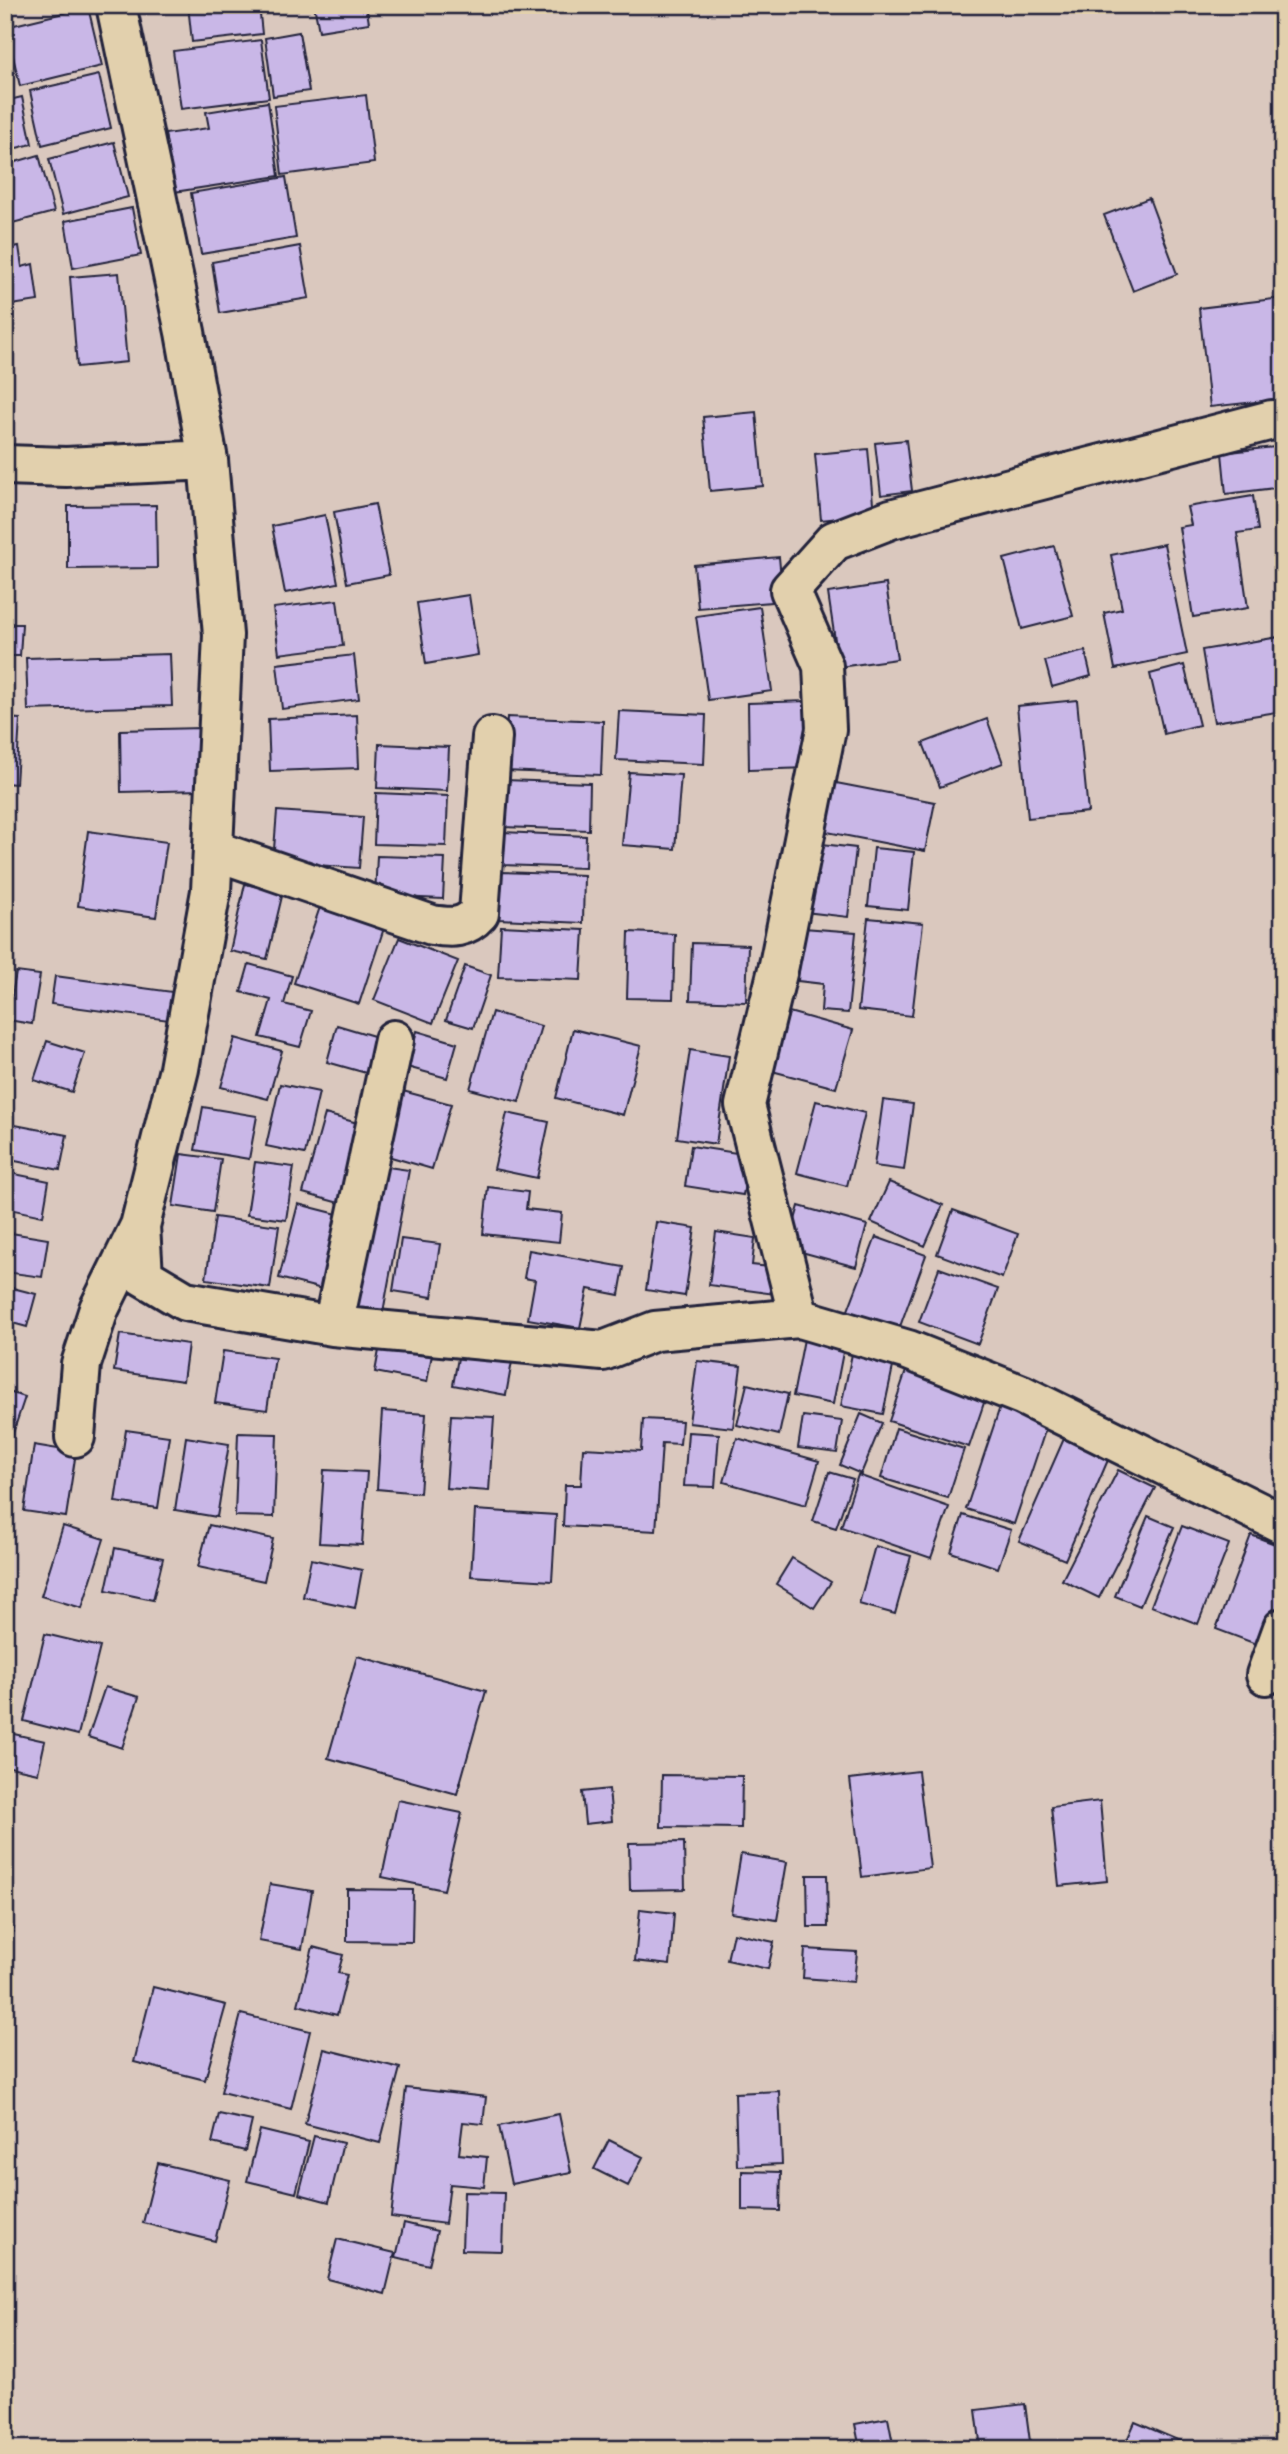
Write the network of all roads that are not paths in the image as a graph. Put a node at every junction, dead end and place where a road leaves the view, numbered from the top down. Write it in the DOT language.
graph roads {
  1 [pos="116,5"];
  2 [pos="1272,420"];
  3 [pos="208,460"];
  4 [pos="5,465"];
  5 [pos="492,737"];
  6 [pos="213,850"];
  7 [pos="394,1040"];
  8 [pos="140,1226"];
  9 [pos="800,1318"];
  10 [pos="333,1326"];
  11 [pos="75,1437"];
  12 [pos="1283,1524"];
  13 [pos="1283,1628"];
  14 [pos="1266,1675"];
  1 -- 3 [label="street"];
  2 -- 9 [label="street"];
  3 -- 4 [label="street"];
  3 -- 6 [label="street"];
  5 -- 6 [label="street"];
  6 -- 8 [label="street"];
  7 -- 10 [label="street"];
  8 -- 10 [label="street"];
  8 -- 11 [label="street"];
  9 -- 10 [label="street"];
  9 -- 12 [label="street"];
  13 -- 14 [label="street"];
}
